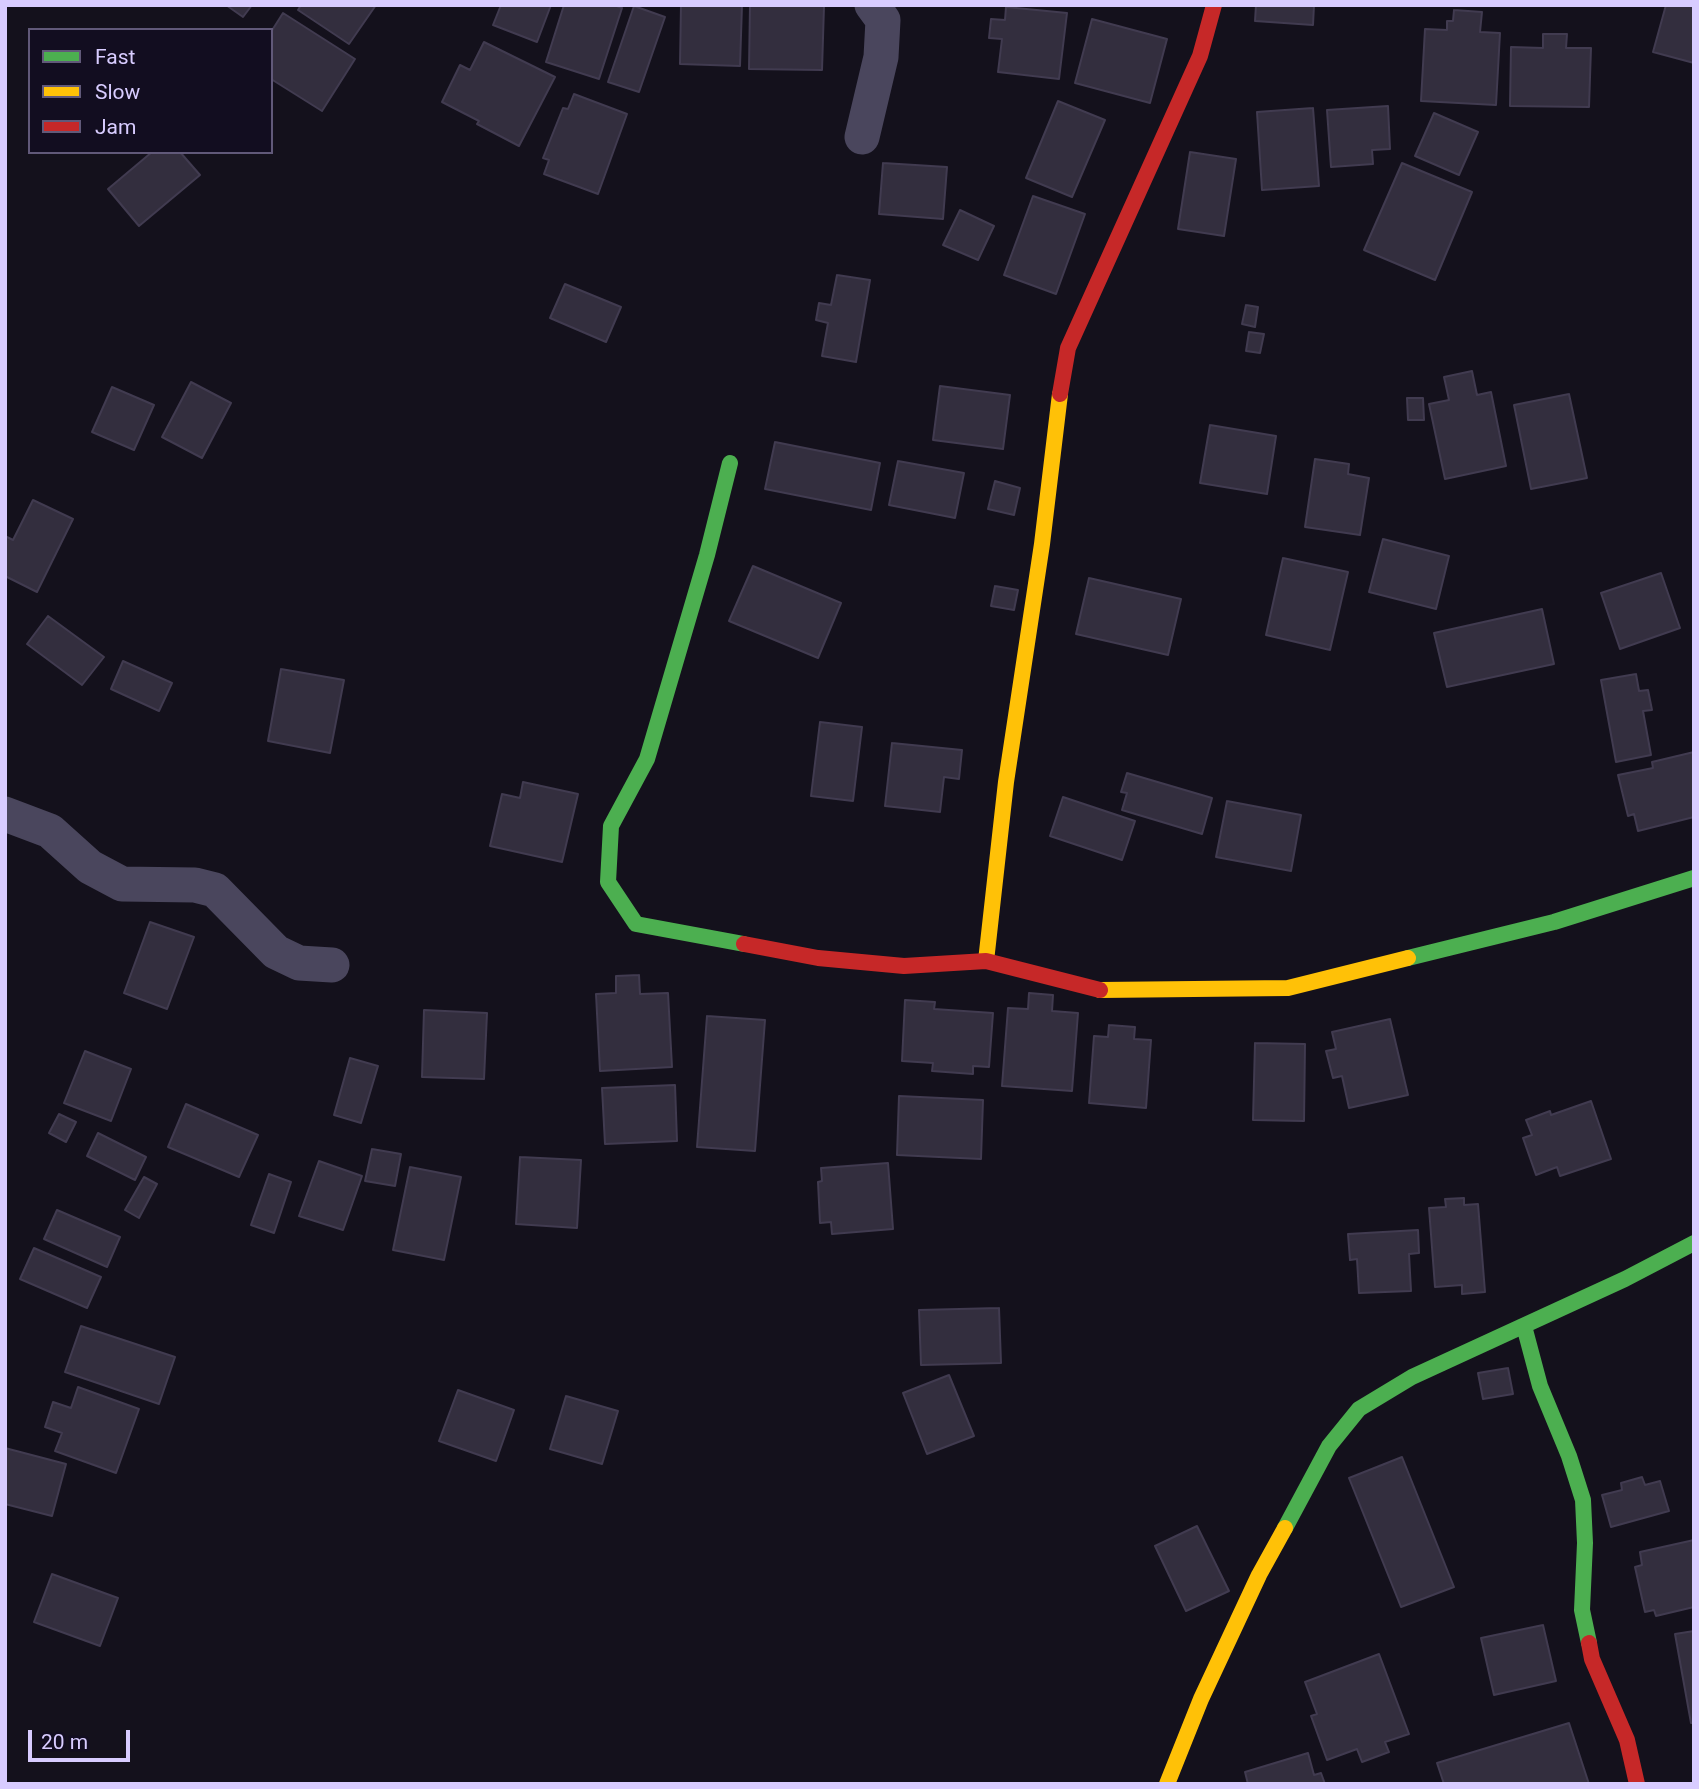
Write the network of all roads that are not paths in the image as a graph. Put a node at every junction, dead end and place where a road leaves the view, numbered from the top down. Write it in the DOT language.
graph roads {
  1 [pos="872,5"];
  2 [pos="1214,5"];
  3 [pos="862,137"];
  4 [pos="730,463"];
  5 [pos="5,814"];
  6 [pos="1694,878"];
  7 [pos="986,961"];
  8 [pos="332,965"];
  9 [pos="1694,1243"];
  10 [pos="1524,1326"];
  11 [pos="1167,1784"];
  12 [pos="1637,1784"];
  1 -- 3 [label="street"];
  2 -- 7 [label="street"];
  4 -- 7 [label="street"];
  5 -- 8 [label="street"];
  6 -- 7 [label="street"];
  9 -- 10 [label="street"];
  10 -- 11 [label="street"];
  10 -- 12 [label="street"];
}
